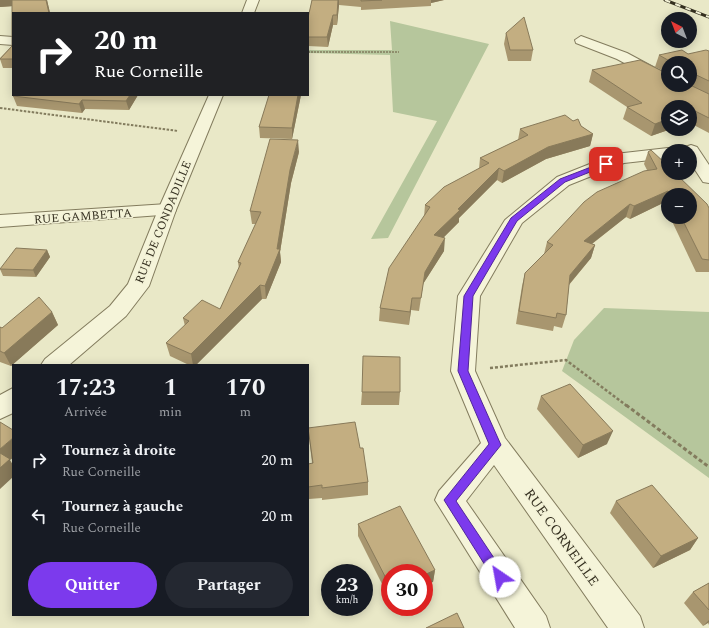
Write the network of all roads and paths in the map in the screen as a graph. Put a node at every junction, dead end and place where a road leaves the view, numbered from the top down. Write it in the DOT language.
graph roads {
  1 [pos="253,0"];
  2 [pos="248,12"];
  3 [pos="581,40"];
  4 [pos="309,52"];
  5 [pos="399,52"];
  6 [pos="661,77"];
  7 [pos="216,96"];
  8 [pos="0,108"];
  9 [pos="200,134"];
  10 [pos="697,150"];
  11 [pos="709,151"];
  12 [pos="661,154"];
  13 [pos="697,163"];
  14 [pos="709,178"];
  15 [pos="167,210"];
  16 [pos="0,221"];
  17 [pos="54,364"];
  18 [pos="463,371"];
  19 [pos="12,399"];
  20 [pos="0,409"];
  21 [pos="495,445"];
  22 [pos="709,467"];
  23 [pos="534,628"];
  24 [pos="628,628"];
  1 -- 2 [label="street"];
  3 -- 6 [label="street"];
  4 -- 5 [label="path"];
  7 -- 9 [label="street, RUE DE CONDADILLE"];
  8 -- 9 [label="path"];
  9 -- 15 [label="street, RUE DE CONDADILLE"];
  10 -- 11 [label="street"];
  12 -- 18 [label="street, RUE CORNEILLE"];
  13 -- 14 [label="street"];
  15 -- 16 [label="street, RUE GAMBETTA"];
  15 -- 17 [label="street, RUE DE CONDADILLE"];
  18 -- 21 [label="street, RUE CORNEILLE"];
  18 -- 22 [label="path"];
  19 -- 20 [label="street"];
  21 -- 23 [label="street"];
  21 -- 24 [label="street, RUE CORNEILLE"];
}
